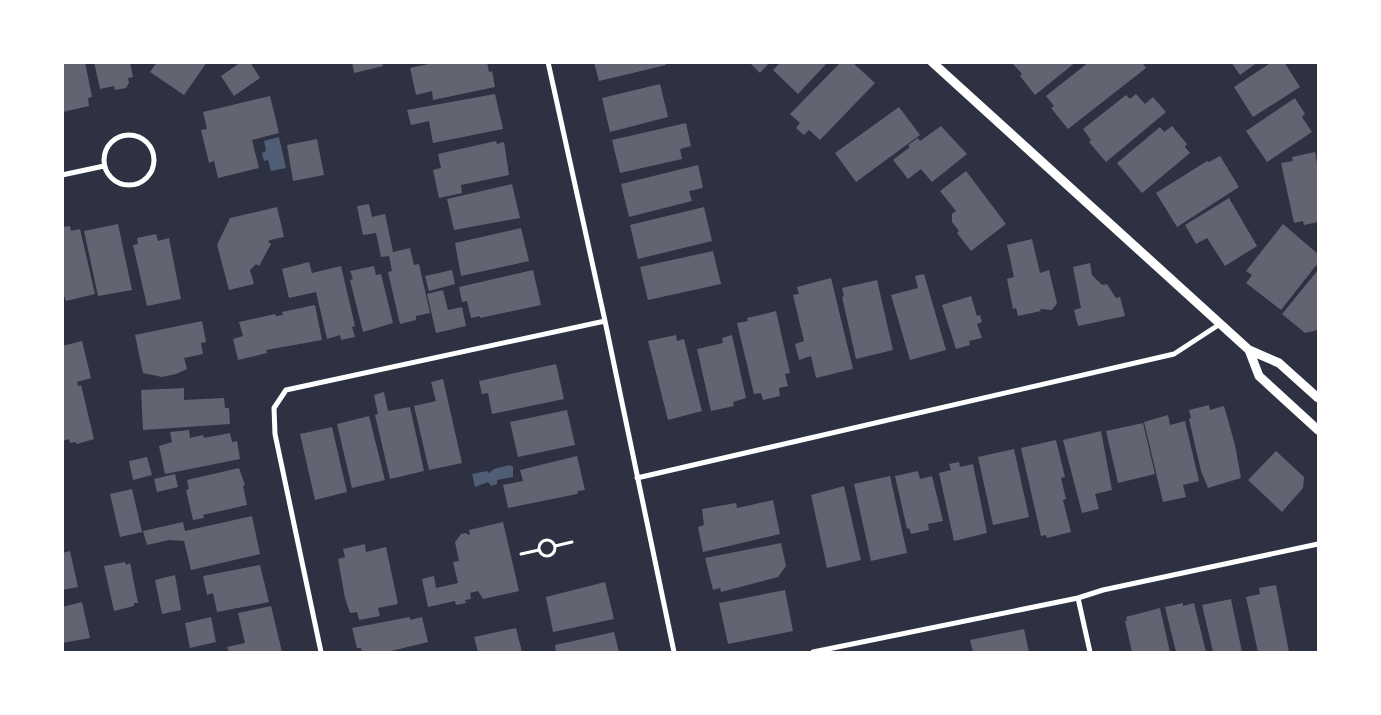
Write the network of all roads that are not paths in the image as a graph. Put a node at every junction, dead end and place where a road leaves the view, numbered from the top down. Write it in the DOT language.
graph roads {
  1 [pos="548,62"];
  2 [pos="932,62"];
  3 [pos="104,166"];
  4 [pos="62,175"];
  5 [pos="605,321"];
  6 [pos="1220,324"];
  7 [pos="1249,350"];
  8 [pos="1318,398"];
  9 [pos="1318,430"];
  10 [pos="637,478"];
  11 [pos="1318,544"];
  12 [pos="1078,598"];
  13 [pos="321,652"];
  14 [pos="674,652"];
  15 [pos="813,652"];
  16 [pos="1090,652"];
  1 -- 5 [label="street"];
  2 -- 6 [label="street"];
  3 -- 3 [label="street"];
  3 -- 4 [label="street"];
  5 -- 10 [label="street"];
  5 -- 13 [label="street"];
  6 -- 7 [label="street"];
  6 -- 10 [label="street"];
  7 -- 8 [label="street"];
  7 -- 9 [label="street"];
  10 -- 14 [label="street"];
  11 -- 12 [label="street"];
  12 -- 15 [label="street"];
  12 -- 16 [label="street"];
}
